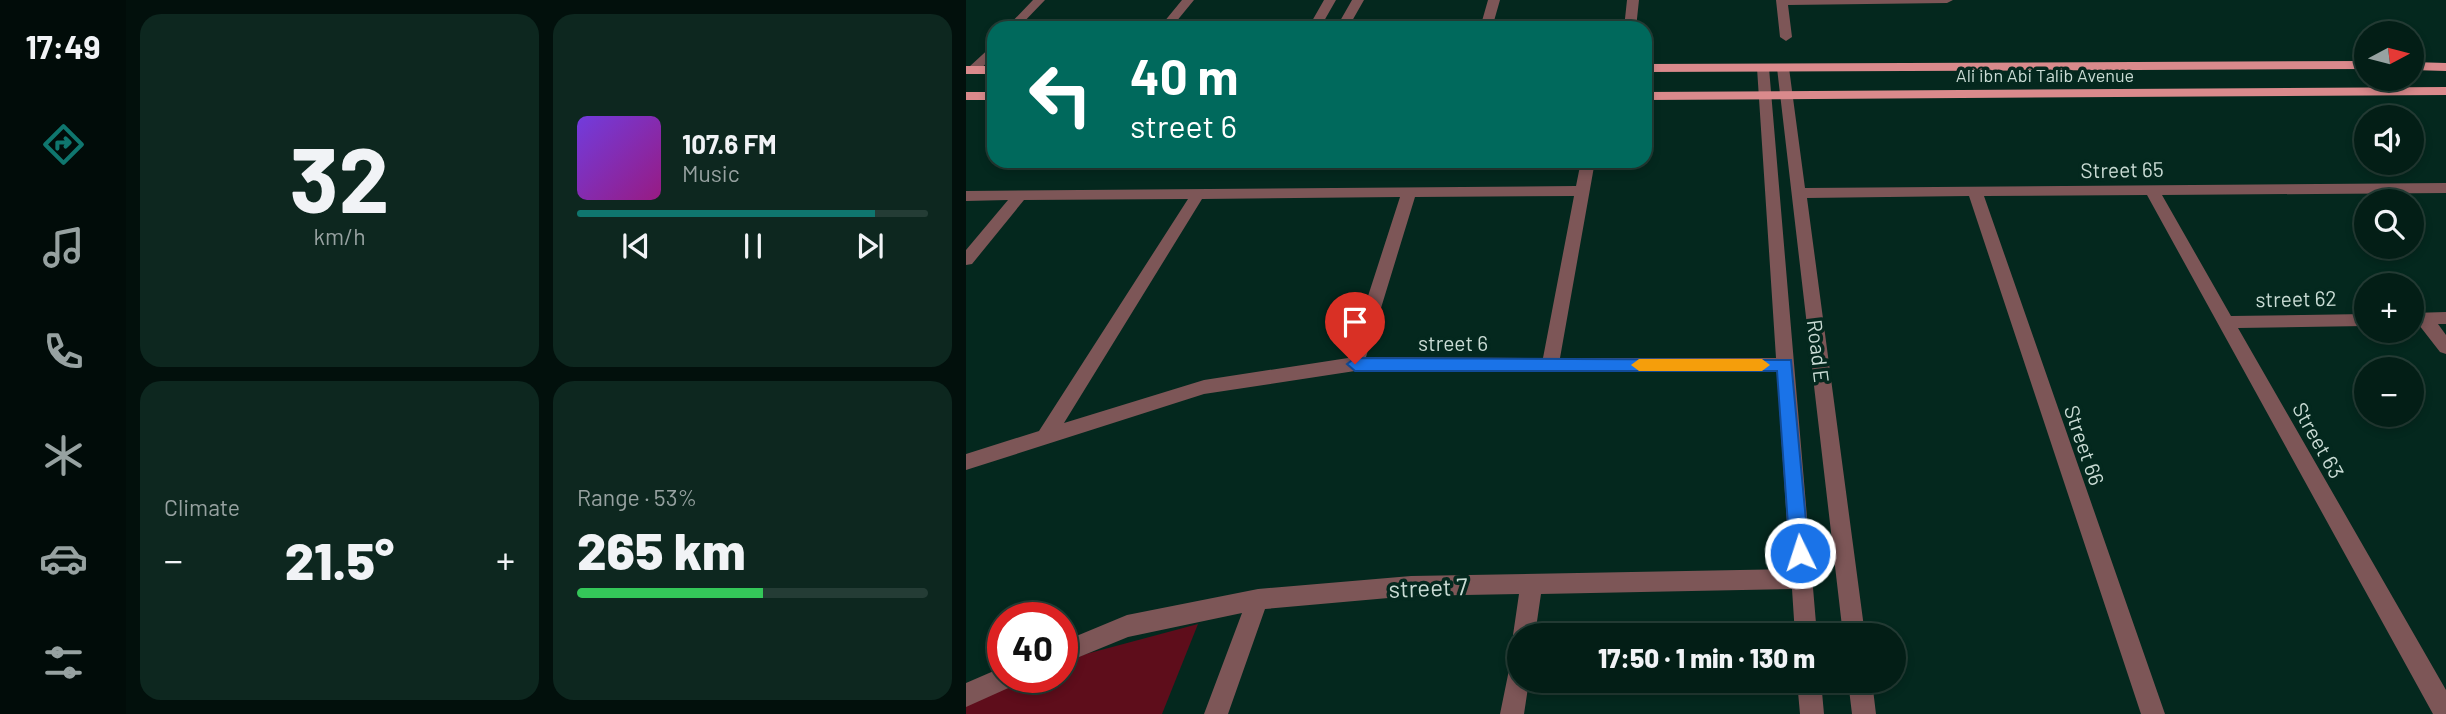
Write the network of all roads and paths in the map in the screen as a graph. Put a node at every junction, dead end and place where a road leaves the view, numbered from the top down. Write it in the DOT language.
graph roads {
  1 [pos="1039,0"];
  2 [pos="1188,0"];
  3 [pos="1330,0"];
  4 [pos="1358,0"];
  5 [pos="1494,0"];
  6 [pos="1633,0"];
  7 [pos="1947,0"];
  8 [pos="1782,1"];
  9 [pos="1019,21"];
  10 [pos="1171,21"];
  11 [pos="1318,21"];
  12 [pos="1346,21"];
  13 [pos="1488,21"];
  14 [pos="1631,21"];
  15 [pos="1786,37"];
  16 [pos="987,54"];
  17 [pos="2354,65"];
  18 [pos="2424,66"];
  19 [pos="2446,67"];
  20 [pos="1652,68"];
  21 [pos="1763,68"];
  22 [pos="1783,68"];
  23 [pos="970,70"];
  24 [pos="2446,91"];
  25 [pos="1765,94"];
  26 [pos="1786,94"];
  27 [pos="966,96"];
  28 [pos="987,96"];
  29 [pos="1652,96"];
  30 [pos="1587,168"];
  31 [pos="2446,188"];
  32 [pos="2152,190"];
  33 [pos="1582,191"];
  34 [pos="1975,191"];
  35 [pos="1409,193"];
  36 [pos="1799,193"];
  37 [pos="1198,194"];
  38 [pos="966,196"];
  39 [pos="1020,196"];
  40 [pos="966,260"];
  41 [pos="2446,318"];
  42 [pos="2424,319"];
  43 [pos="2354,320"];
  44 [pos="2227,322"];
  45 [pos="2424,325"];
  46 [pos="2446,347"];
  47 [pos="1355,364"];
  48 [pos="1550,365"];
  49 [pos="1785,365"];
  50 [pos="1046,436"];
  51 [pos="966,462"];
  52 [pos="1802,579"];
  53 [pos="1531,585"];
  54 [pos="1258,599"];
  55 [pos="1526,623"];
  56 [pos="1805,623"];
  57 [pos="1853,623"];
  58 [pos="1078,646"];
  59 [pos="987,686"];
  60 [pos="1515,693"];
  61 [pos="1810,693"];
  62 [pos="1861,693"];
  63 [pos="966,695"];
  64 [pos="2446,713"];
  65 [pos="1216,714"];
  66 [pos="1512,714"];
  67 [pos="1812,714"];
  68 [pos="1864,714"];
  69 [pos="2153,714"];
  1 -- 9 [label="street"];
  2 -- 10 [label="street"];
  3 -- 11 [label="street"];
  4 -- 12 [label="street"];
  5 -- 13 [label="street"];
  6 -- 14 [label="street"];
  7 -- 8 [label="street"];
  8 -- 15 [label="street"];
  16 -- 23 [label="street"];
  17 -- 22 [label="main road, Ali ibn Abi Talib Avenue"];
  18 -- 19 [label="main road"];
  20 -- 21 [label="main road, Ali ibn Abi Talib Avenue"];
  21 -- 22 [label="main road, Ali ibn Abi Talib Avenue"];
  21 -- 25 [label="street, Road E"];
  22 -- 26 [label="street, Road E"];
  24 -- 26 [label="main road, Ali ibn Abi Talib Avenue"];
  25 -- 26 [label="main road, Ali ibn Abi Talib Avenue"];
  25 -- 29 [label="main road, Ali ibn Abi Talib Avenue"];
  25 -- 49 [label="street, Road E"];
  26 -- 36 [label="street, Road E"];
  27 -- 28 [label="main road"];
  30 -- 33 [label="street"];
  31 -- 32 [label="street, Street 65"];
  32 -- 34 [label="street, Street 65"];
  32 -- 44 [label="street, Street 63"];
  33 -- 35 [label="street"];
  33 -- 48 [label="street"];
  34 -- 36 [label="street, Street 65"];
  34 -- 69 [label="street, Street 66"];
  35 -- 37 [label="street"];
  35 -- 47 [label="street"];
  36 -- 57 [label="street, Road E"];
  37 -- 39 [label="street"];
  37 -- 50 [label="street"];
  38 -- 39 [label="street"];
  39 -- 40 [label="street"];
  41 -- 42 [label="street"];
  43 -- 44 [label="street, street 62"];
  44 -- 64 [label="street, Street 63"];
  45 -- 46 [label="street"];
  47 -- 48 [label="street, street 6"];
  47 -- 50 [label="street, street 6"];
  48 -- 49 [label="street, street 6"];
  49 -- 52 [label="street, Road E"];
  50 -- 51 [label="street, street 6"];
  52 -- 53 [label="street, street 7"];
  52 -- 56 [label="street, Road E"];
  53 -- 54 [label="street, street 7"];
  53 -- 55 [label="street"];
  54 -- 58 [label="street, street 7"];
  54 -- 65 [label="street"];
  59 -- 63 [label="street"];
  60 -- 66 [label="street"];
  61 -- 67 [label="street"];
  62 -- 68 [label="street"];
}
